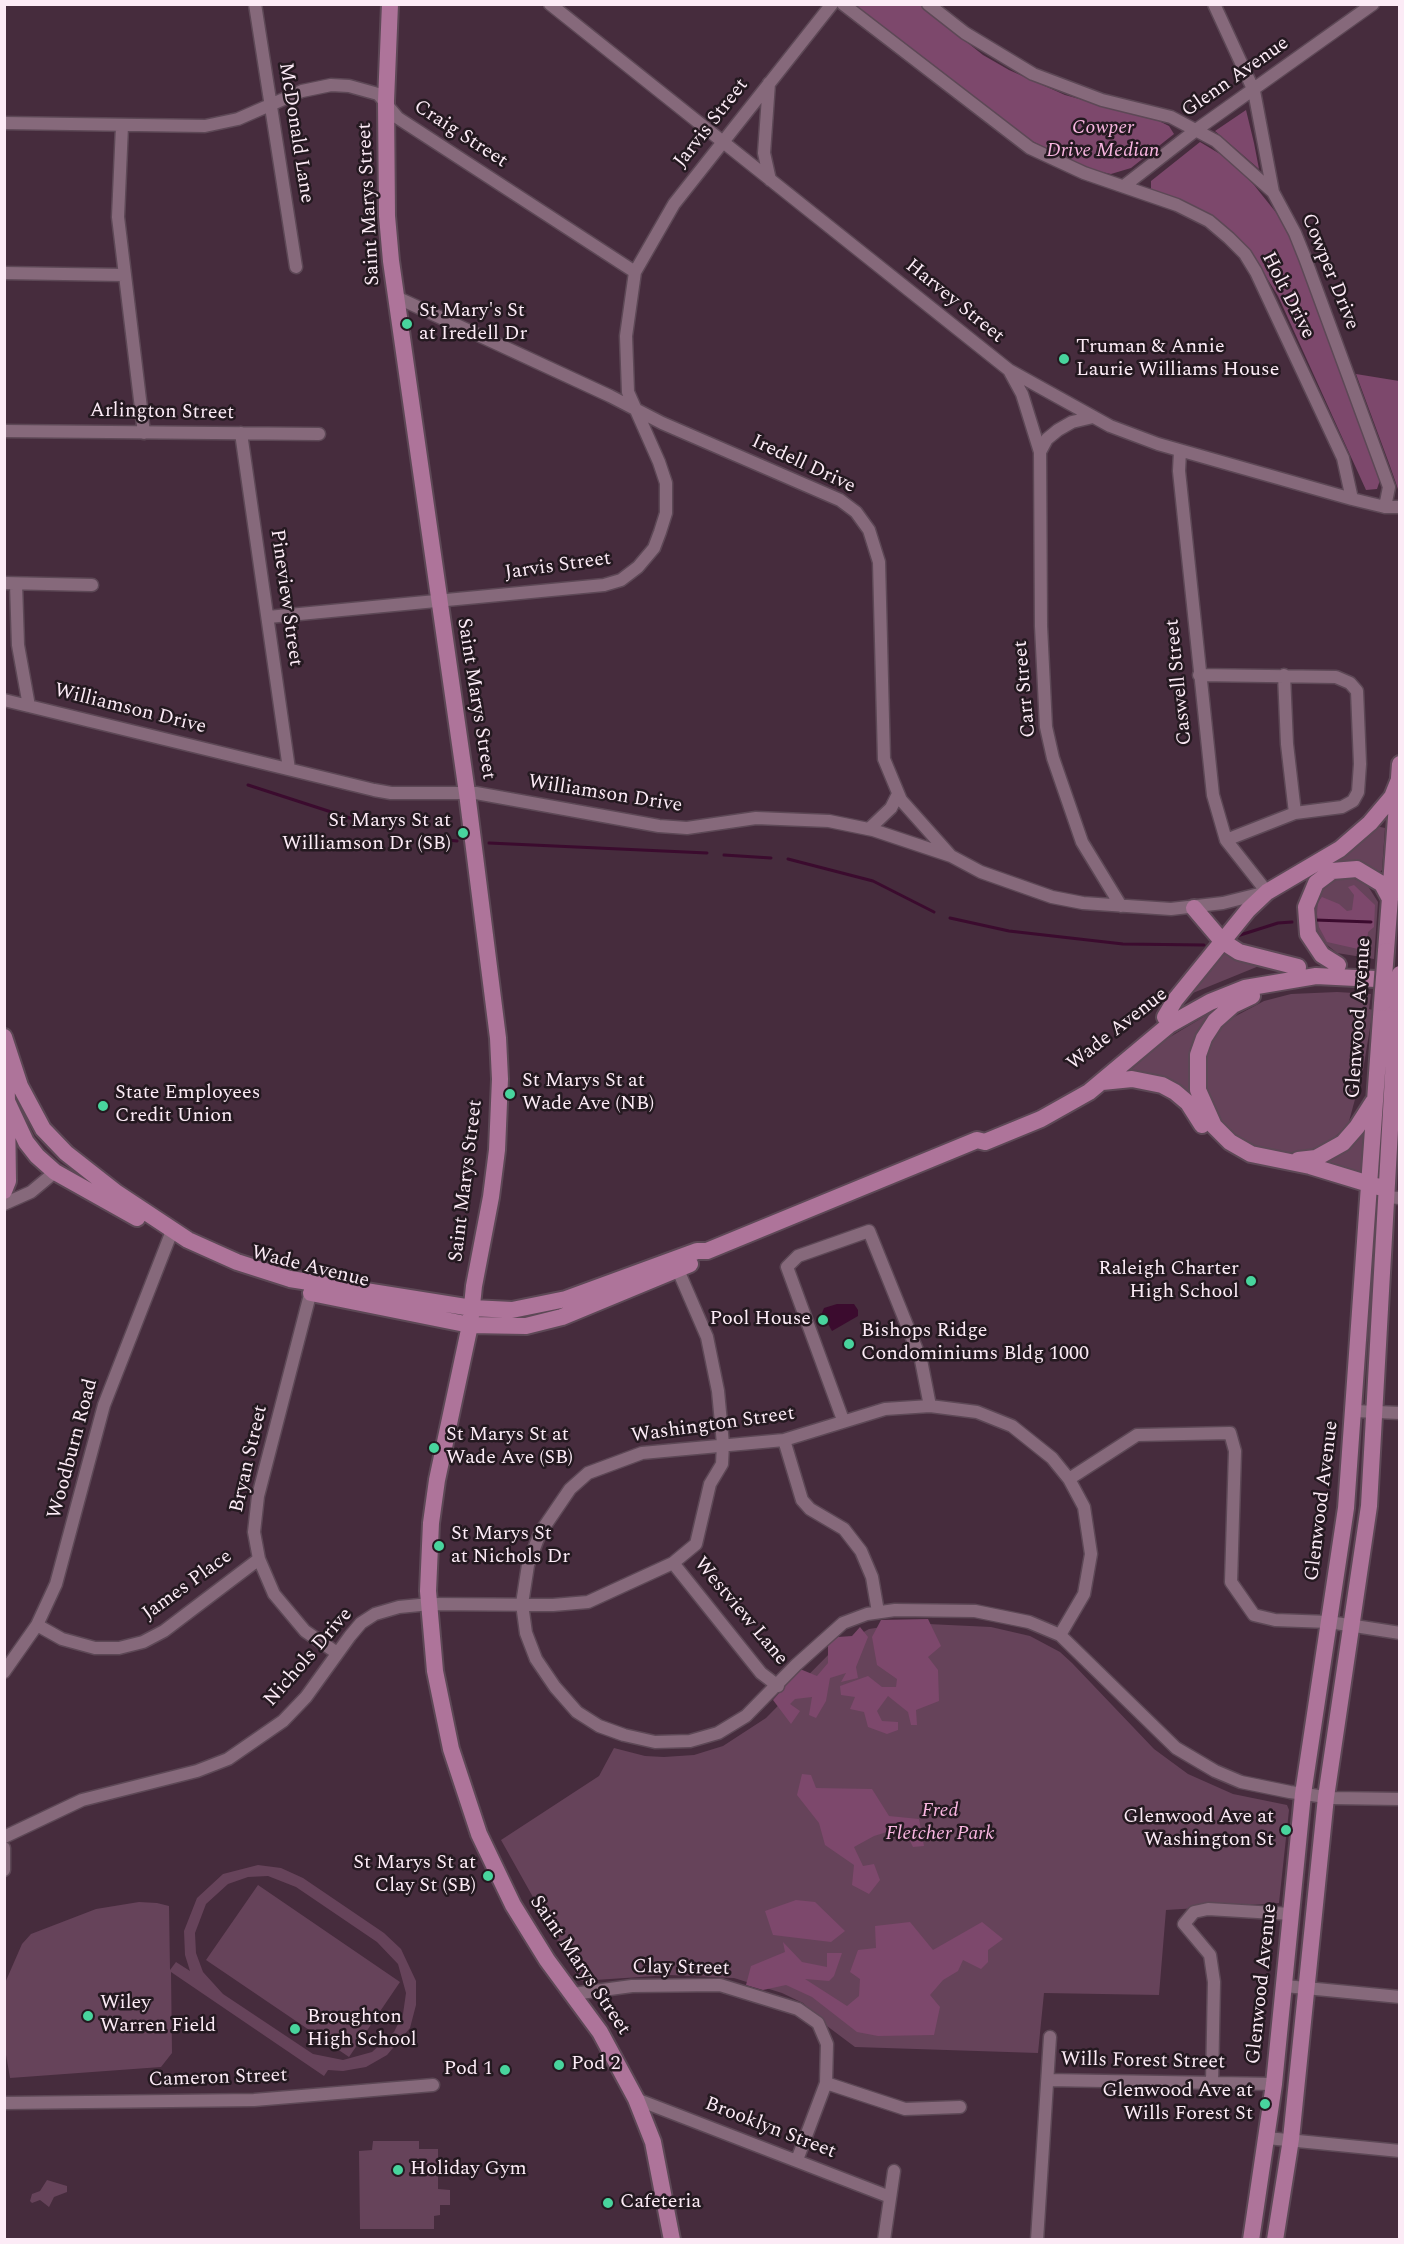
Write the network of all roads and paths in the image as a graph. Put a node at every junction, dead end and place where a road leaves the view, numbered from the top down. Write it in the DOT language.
graph roads {
  1 [pos="255,4"];
  2 [pos="390,4"];
  3 [pos="550,4"];
  4 [pos="832,4"];
  5 [pos="843,4"];
  6 [pos="928,4"];
  7 [pos="1214,4"];
  8 [pos="1372,4"];
  9 [pos="769,82"];
  10 [pos="1254,91"];
  11 [pos="386,101"];
  12 [pos="272,103"];
  13 [pos="4,123"];
  14 [pos="122,126"];
  15 [pos="1196,130"];
  16 [pos="722,142"];
  17 [pos="770,180"];
  18 [pos="1124,186"];
  19 [pos="1272,192"];
  20 [pos="296,267"];
  21 [pos="4,273"];
  22 [pos="635,273"];
  23 [pos="124,275"];
  24 [pos="396,297"];
  25 [pos="1009,370"];
  26 [pos="633,408"];
  27 [pos="1093,417"];
  28 [pos="4,431"];
  29 [pos="144,433"];
  30 [pos="242,433"];
  31 [pos="319,434"];
  32 [pos="1040,452"];
  33 [pos="1180,452"];
  34 [pos="1352,499"];
  35 [pos="1385,507"];
  36 [pos="1400,507"];
  37 [pos="10,584"];
  38 [pos="92,585"];
  39 [pos="439,601"];
  40 [pos="268,617"];
  41 [pos="1199,675"];
  42 [pos="1284,675"];
  43 [pos="4,700"];
  44 [pos="29,706"];
  45 [pos="1400,764"];
  46 [pos="289,769"];
  47 [pos="1398,782"];
  48 [pos="468,793"];
  49 [pos="898,794"];
  50 [pos="1295,813"];
  51 [pos="1398,823"];
  52 [pos="1370,824"];
  53 [pos="869,829"];
  54 [pos="1226,840"];
  55 [pos="951,856"];
  56 [pos="1342,868"];
  57 [pos="1267,892"];
  58 [pos="1390,899"];
  59 [pos="1121,906"];
  60 [pos="1194,908"];
  61 [pos="1222,941"];
  62 [pos="1338,965"];
  63 [pos="1298,967"];
  64 [pos="1400,969"];
  65 [pos="1400,974"];
  66 [pos="1281,980"];
  67 [pos="1400,980"];
  68 [pos="1390,1003"];
  69 [pos="1165,1017"];
  70 [pos="5,1039"];
  71 [pos="1102,1082"];
  72 [pos="20,1086"];
  73 [pos="1375,1099"];
  74 [pos="7,1101"];
  75 [pos="977,1140"];
  76 [pos="1288,1161"];
  77 [pos="55,1172"];
  78 [pos="4,1191"];
  79 [pos="117,1192"];
  80 [pos="1384,1192"];
  81 [pos="4,1204"];
  82 [pos="170,1234"];
  83 [pos="707,1251"];
  84 [pos="678,1270"];
  85 [pos="312,1288"];
  86 [pos="471,1316"];
  87 [pos="930,1406"];
  88 [pos="1354,1411"];
  89 [pos="1375,1412"];
  90 [pos="1400,1413"];
  91 [pos="843,1420"];
  92 [pos="784,1440"];
  93 [pos="723,1444"];
  94 [pos="1068,1479"];
  95 [pos="259,1558"];
  96 [pos="673,1563"];
  97 [pos="430,1604"];
  98 [pos="522,1604"];
  99 [pos="878,1612"];
  100 [pos="1329,1622"];
  101 [pos="37,1625"];
  102 [pos="1351,1626"];
  103 [pos="1400,1633"];
  104 [pos="1060,1635"];
  105 [pos="337,1653"];
  106 [pos="4,1672"];
  107 [pos="778,1686"];
  108 [pos="1303,1794"];
  109 [pos="1326,1797"];
  110 [pos="1400,1799"];
  111 [pos="4,1837"];
  112 [pos="4,1848"];
  113 [pos="4,1870"];
  114 [pos="1291,1914"];
  115 [pos="1285,1986"];
  116 [pos="1307,1988"];
  117 [pos="573,1994"];
  118 [pos="1400,1997"];
  119 [pos="1050,2037"];
  120 [pos="1048,2080"];
  121 [pos="826,2083"];
  122 [pos="1212,2083"];
  123 [pos="1274,2084"];
  124 [pos="433,2085"];
  125 [pos="1297,2086"];
  126 [pos="636,2099"];
  127 [pos="4,2103"];
  128 [pos="960,2107"];
  129 [pos="1267,2138"];
  130 [pos="1291,2139"];
  131 [pos="1400,2151"];
  132 [pos="797,2160"];
  133 [pos="894,2171"];
  134 [pos="890,2197"];
  135 [pos="672,2240"];
  136 [pos="884,2240"];
  137 [pos="1037,2240"];
  138 [pos="1251,2240"];
  139 [pos="1275,2240"];
  1 -- 12 [label="street, McDonald Lane"];
  2 -- 11 [label="main road, Saint Marys Street"];
  3 -- 16 [label="street, Harvey Street"];
  4 -- 9 [label="street, Jarvis Street"];
  5 -- 18 [label="street, Holt Drive"];
  6 -- 15 [label="street, Cowper Drive"];
  7 -- 10 [label="street"];
  8 -- 10 [label="street, Glenn Avenue"];
  9 -- 16 [label="street, Jarvis Street"];
  9 -- 17 [label="street"];
  10 -- 15 [label="street, Glenn Avenue"];
  10 -- 19 [label="street"];
  11 -- 12 [label="street, Craig Street"];
  11 -- 22 [label="street, Craig Street"];
  11 -- 24 [label="main road, Saint Marys Street"];
  12 -- 14 [label="street, Craig Street"];
  12 -- 20 [label="street, McDonald Lane"];
  13 -- 14 [label="street, Craig Street"];
  14 -- 23 [label="street"];
  15 -- 18 [label="street, Glenn Avenue"];
  15 -- 19 [label="street, Cowper Drive"];
  16 -- 17 [label="street, Harvey Street"];
  16 -- 22 [label="street, Jarvis Street"];
  17 -- 25 [label="street, Harvey Street"];
  18 -- 34 [label="street, Holt Drive"];
  19 -- 35 [label="street, Cowper Drive"];
  21 -- 23 [label="street"];
  22 -- 26 [label="street, Jarvis Street"];
  23 -- 29 [label="street"];
  24 -- 26 [label="street, Iredell Drive"];
  24 -- 39 [label="main road, Saint Marys Street"];
  25 -- 27 [label="street, Harvey Street"];
  25 -- 32 [label="street, Carr Street"];
  26 -- 39 [label="street, Jarvis Street"];
  26 -- 49 [label="street, Iredell Drive"];
  27 -- 32 [label="street"];
  27 -- 33 [label="street, Harvey Street"];
  28 -- 29 [label="street, Arlington Street"];
  29 -- 30 [label="street, Arlington Street"];
  30 -- 31 [label="street, Arlington Street"];
  30 -- 40 [label="street, Pineview Street"];
  32 -- 59 [label="street, Carr Street"];
  33 -- 34 [label="street, Harvey Street"];
  33 -- 41 [label="street, Caswell Street"];
  34 -- 35 [label="street, Harvey Street"];
  35 -- 36 [label="street, Harvey Street"];
  37 -- 38 [label="street"];
  37 -- 44 [label="street"];
  39 -- 40 [label="street, Jarvis Street"];
  39 -- 48 [label="main road, Saint Marys Street"];
  40 -- 46 [label="street, Pineview Street"];
  41 -- 42 [label="street"];
  41 -- 54 [label="street, Caswell Street"];
  42 -- 50 [label="street"];
  42 -- 50 [label="street"];
  43 -- 44 [label="street, Williamson Drive"];
  44 -- 46 [label="street, Williamson Drive"];
  45 -- 47 [label="main road, Glenwood Avenue"];
  46 -- 48 [label="street, Williamson Drive"];
  47 -- 51 [label="main road, Glenwood Avenue"];
  47 -- 52 [label="main road"];
  48 -- 53 [label="street, Williamson Drive"];
  48 -- 86 [label="main road, Saint Marys Street"];
  49 -- 53 [label="street"];
  49 -- 55 [label="street, Iredell Drive"];
  50 -- 54 [label="street"];
  51 -- 52 [label="main road"];
  51 -- 58 [label="main road, Glenwood Avenue"];
  52 -- 57 [label="main road"];
  53 -- 55 [label="street, Williamson Drive"];
  54 -- 57 [label="street, Caswell Street"];
  55 -- 59 [label="street, Williamson Drive"];
  56 -- 57 [label="main road"];
  56 -- 58 [label="main road"];
  56 -- 62 [label="main road"];
  57 -- 60 [label="street, Williamson Drive"];
  57 -- 61 [label="main road"];
  58 -- 68 [label="main road, Glenwood Avenue, bridge"];
  59 -- 60 [label="street, Williamson Drive"];
  60 -- 61 [label="main road"];
  61 -- 63 [label="main road"];
  61 -- 69 [label="main road"];
  62 -- 63 [label="main road, Wade Avenue"];
  62 -- 64 [label="main road, Wade Avenue"];
  63 -- 69 [label="main road, Wade Avenue"];
  65 -- 68 [label="main road, Glenwood Avenue, bridge"];
  66 -- 67 [label="main road, Wade Avenue"];
  66 -- 71 [label="main road, Wade Avenue"];
  66 -- 76 [label="main road"];
  68 -- 73 [label="main road, Glenwood Avenue"];
  68 -- 80 [label="main road, Glenwood Avenue"];
  69 -- 75 [label="main road, Wade Avenue"];
  70 -- 72 [label="main road, Wade Avenue"];
  70 -- 74 [label="main road, Wade Avenue"];
  71 -- 75 [label="main road, Wade Avenue"];
  71 -- 80 [label="main road"];
  72 -- 77 [label="main road"];
  72 -- 79 [label="main road, Wade Avenue"];
  73 -- 76 [label="main road"];
  73 -- 80 [label="main road, Glenwood Avenue"];
  74 -- 77 [label="main road, Wade Avenue"];
  74 -- 78 [label="main road"];
  75 -- 83 [label="main road, Wade Avenue"];
  76 -- 80 [label="main road"];
  77 -- 79 [label="main road"];
  77 -- 81 [label="street"];
  77 -- 82 [label="main road, Wade Avenue"];
  79 -- 82 [label="main road, Wade Avenue"];
  80 -- 88 [label="main road, Glenwood Avenue"];
  80 -- 89 [label="main road, Glenwood Avenue"];
  82 -- 85 [label="main road, Wade Avenue"];
  82 -- 101 [label="street, Woodburn Road"];
  83 -- 84 [label="main road, Wade Avenue"];
  83 -- 86 [label="main road, Wade Avenue"];
  84 -- 86 [label="main road, Wade Avenue"];
  84 -- 93 [label="street, Nichols Drive"];
  85 -- 86 [label="main road, Wade Avenue"];
  85 -- 95 [label="street, Bryan Street"];
  86 -- 97 [label="main road, Saint Marys Street"];
  87 -- 91 [label="street, Washington Street"];
  87 -- 91 [label="street"];
  87 -- 94 [label="street, Washington Street"];
  88 -- 89 [label="street"];
  88 -- 100 [label="main road, Glenwood Avenue"];
  89 -- 90 [label="street"];
  89 -- 102 [label="main road, Glenwood Avenue"];
  91 -- 92 [label="street, Washington Street"];
  92 -- 93 [label="street, Washington Street"];
  92 -- 99 [label="street"];
  93 -- 96 [label="street, Nichols Drive"];
  93 -- 98 [label="street, Washington Street"];
  94 -- 100 [label="street"];
  94 -- 104 [label="street, Washington Street"];
  95 -- 101 [label="street, James Place"];
  95 -- 105 [label="street, Bryan Street"];
  96 -- 98 [label="street, Nichols Drive"];
  96 -- 107 [label="street, Westview Lane"];
  97 -- 98 [label="street, Nichols Drive"];
  97 -- 105 [label="street, Nichols Drive"];
  97 -- 117 [label="main road, Saint Marys Street"];
  98 -- 107 [label="street, Washington Street"];
  99 -- 104 [label="street, Washington Street"];
  99 -- 107 [label="street, Washington Street"];
  100 -- 102 [label="street"];
  100 -- 108 [label="main road, Glenwood Avenue"];
  101 -- 106 [label="street, Woodburn Road"];
  102 -- 103 [label="street"];
  102 -- 109 [label="main road, Glenwood Avenue"];
  104 -- 108 [label="street, Washington Street"];
  105 -- 111 [label="street, Nichols Drive"];
  108 -- 109 [label="street, Washington Street"];
  108 -- 114 [label="main road, Glenwood Avenue"];
  109 -- 110 [label="street, Washington Street"];
  109 -- 116 [label="main road, Glenwood Avenue"];
  112 -- 113 [label="street"];
  114 -- 115 [label="main road, Glenwood Avenue"];
  114 -- 122 [label="street"];
  115 -- 116 [label="street"];
  115 -- 123 [label="main road, Glenwood Avenue"];
  116 -- 118 [label="street"];
  116 -- 125 [label="main road, Glenwood Avenue"];
  117 -- 121 [label="street, Clay Street"];
  117 -- 126 [label="main road, Saint Marys Street"];
  119 -- 120 [label="street"];
  120 -- 122 [label="street, Wills Forest Street"];
  120 -- 137 [label="street"];
  121 -- 128 [label="street"];
  121 -- 132 [label="street, Clay Street"];
  122 -- 123 [label="street, Wills Forest Street"];
  123 -- 125 [label="main road"];
  123 -- 129 [label="main road, Glenwood Avenue"];
  124 -- 127 [label="street, Cameron Street"];
  125 -- 130 [label="main road, Glenwood Avenue"];
  126 -- 132 [label="street, Brooklyn Street"];
  126 -- 135 [label="main road, Saint Marys Street"];
  129 -- 130 [label="street"];
  129 -- 138 [label="main road, Glenwood Avenue"];
  130 -- 131 [label="street"];
  130 -- 139 [label="main road, Glenwood Avenue"];
  132 -- 134 [label="street, Brooklyn Street"];
  133 -- 134 [label="street"];
  134 -- 136 [label="street"];
}
